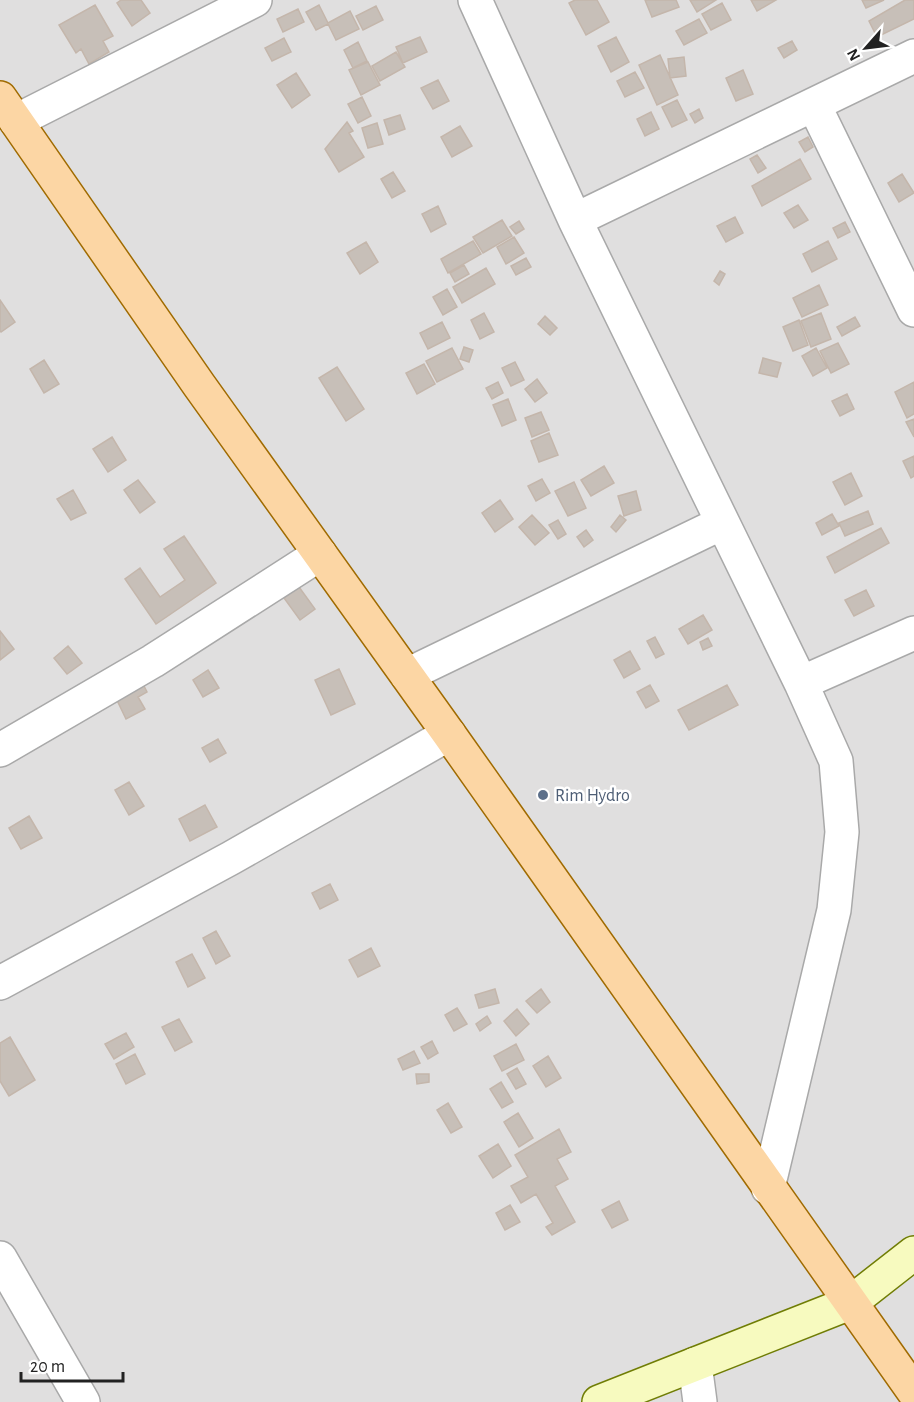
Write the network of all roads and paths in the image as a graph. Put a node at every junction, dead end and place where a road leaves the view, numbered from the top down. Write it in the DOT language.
graph roads {
  1 [pos="255,0"];
  2 [pos="478,1"];
  3 [pos="914,56"];
  4 [pos="814,105"];
  5 [pos="8,109"];
  6 [pos="575,220"];
  7 [pos="914,310"];
  8 [pos="722,523"];
  9 [pos="320,554"];
  10 [pos="914,633"];
  11 [pos="407,675"];
  12 [pos="801,683"];
  13 [pos="449,734"];
  14 [pos="0,750"];
  15 [pos="0,983"];
  16 [pos="768,1188"];
  17 [pos="914,1252"];
  18 [pos="0,1258"];
  19 [pos="850,1303"];
  20 [pos="695,1364"];
  21 [pos="914,1392"];
  22 [pos="83,1402"];
  23 [pos="599,1402"];
  24 [pos="700,1402"];
  1 -- 5 [label="street"];
  2 -- 6 [label="street"];
  3 -- 4 [label="street"];
  4 -- 6 [label="street"];
  4 -- 7 [label="street"];
  5 -- 9 [label="main road"];
  6 -- 8 [label="street"];
  8 -- 11 [label="street"];
  8 -- 12 [label="street"];
  9 -- 11 [label="main road"];
  9 -- 14 [label="street"];
  10 -- 12 [label="street"];
  11 -- 13 [label="main road"];
  12 -- 16 [label="street"];
  13 -- 15 [label="street"];
  13 -- 16 [label="main road"];
  16 -- 19 [label="main road"];
  17 -- 19 [label="street"];
  18 -- 22 [label="street"];
  19 -- 20 [label="street"];
  19 -- 21 [label="main road"];
  20 -- 23 [label="street"];
  20 -- 24 [label="street"];
}
